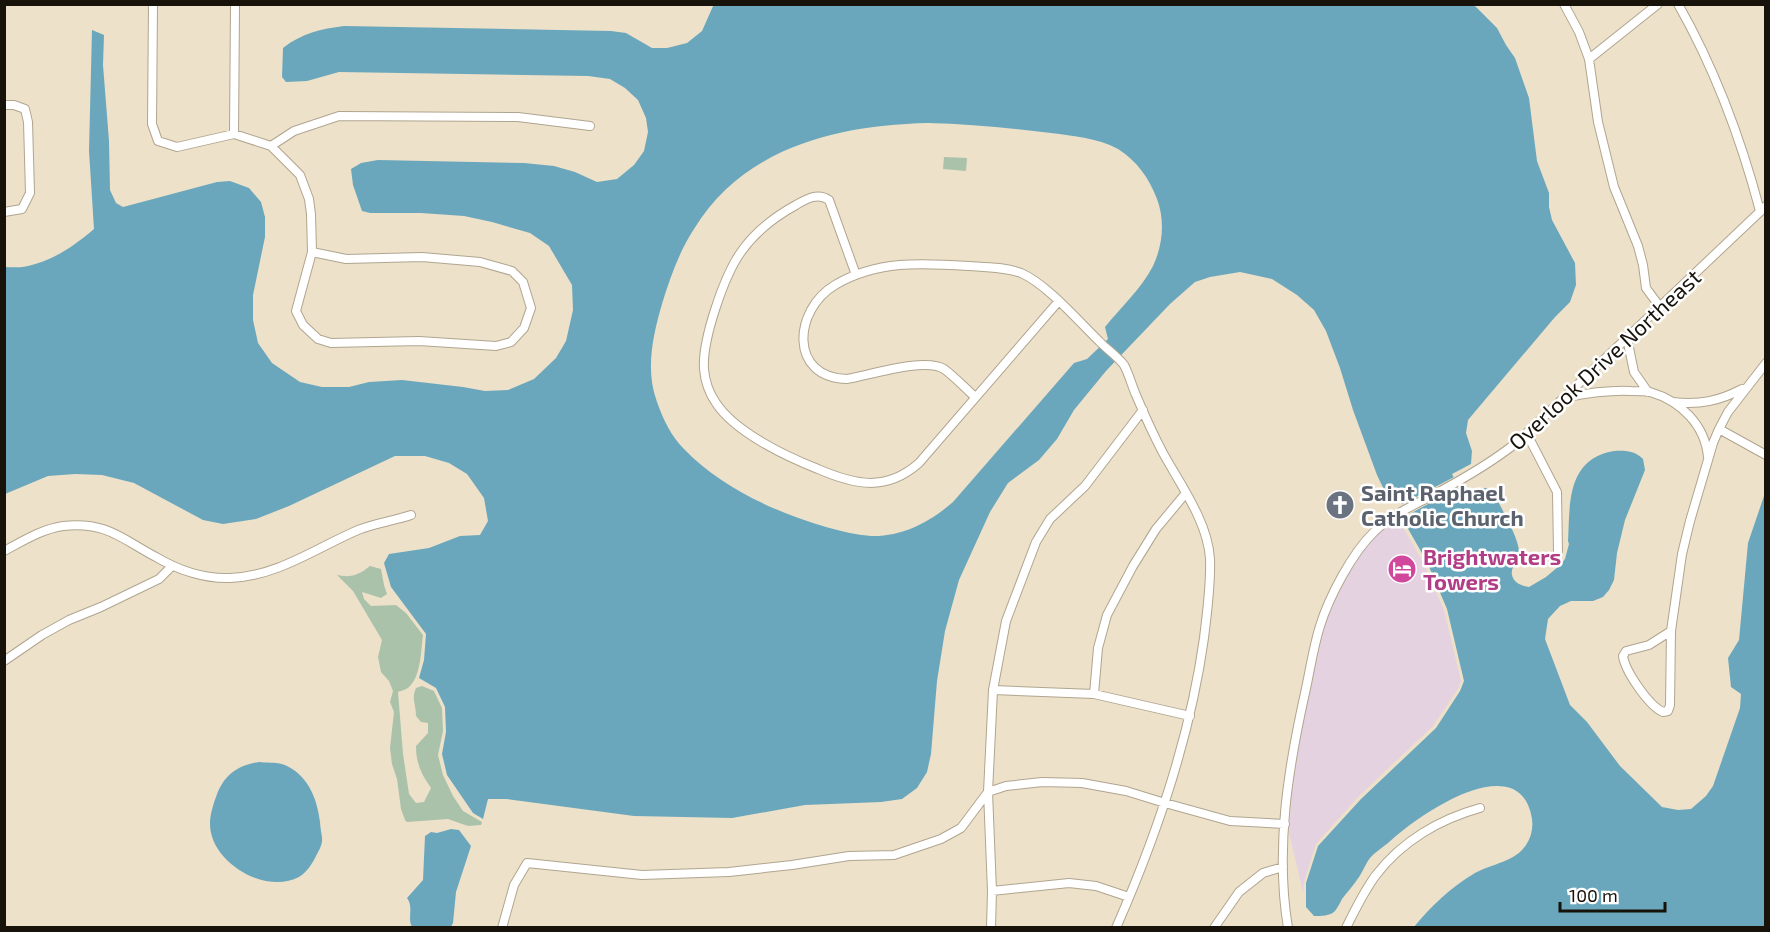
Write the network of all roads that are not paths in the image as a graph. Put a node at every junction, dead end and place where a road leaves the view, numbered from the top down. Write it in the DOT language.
graph roads {
  1 [pos="153,4"];
  2 [pos="235,4"];
  3 [pos="1564,4"];
  4 [pos="1658,4"];
  5 [pos="1678,4"];
  6 [pos="1589,59"];
  7 [pos="4,105"];
  8 [pos="590,126"];
  9 [pos="234,134"];
  10 [pos="271,146"];
  11 [pos="1763,209"];
  12 [pos="4,212"];
  13 [pos="312,252"];
  14 [pos="856,275"];
  15 [pos="1058,302"];
  16 [pos="1660,307"];
  17 [pos="1627,338"];
  18 [pos="1766,363"];
  19 [pos="1745,387"];
  20 [pos="1648,392"];
  21 [pos="975,397"];
  22 [pos="1565,398"];
  23 [pos="1672,402"];
  24 [pos="1143,410"];
  25 [pos="1719,429"];
  26 [pos="1527,434"];
  27 [pos="1766,455"];
  28 [pos="1708,462"];
  29 [pos="1186,493"];
  30 [pos="411,515"];
  31 [pos="4,551"];
  32 [pos="1558,551"];
  33 [pos="172,566"];
  34 [pos="1671,631"];
  35 [pos="4,661"];
  36 [pos="993,690"];
  37 [pos="1094,694"];
  38 [pos="1190,716"];
  39 [pos="988,792"];
  40 [pos="1165,803"];
  41 [pos="1480,808"];
  42 [pos="1285,824"];
  43 [pos="1283,867"];
  44 [pos="992,891"];
  45 [pos="1129,897"];
  46 [pos="502,927"];
  47 [pos="991,927"];
  48 [pos="1116,927"];
  49 [pos="1214,927"];
  50 [pos="1288,927"];
  51 [pos="1346,927"];
  1 -- 9 [label="street"];
  2 -- 9 [label="street"];
  3 -- 6 [label="street"];
  4 -- 6 [label="street"];
  5 -- 11 [label="street"];
  6 -- 16 [label="street"];
  7 -- 12 [label="street"];
  8 -- 10 [label="street"];
  9 -- 10 [label="street"];
  10 -- 13 [label="street"];
  11 -- 16 [label="street, Overlook Drive Northeast"];
  13 -- 13 [label="street"];
  14 -- 15 [label="street"];
  14 -- 21 [label="street"];
  14 -- 21 [label="street"];
  15 -- 21 [label="street"];
  15 -- 24 [label="street"];
  16 -- 17 [label="street, Overlook Drive Northeast"];
  17 -- 20 [label="street"];
  17 -- 22 [label="street, Overlook Drive Northeast"];
  18 -- 19 [label="street"];
  19 -- 23 [label="street"];
  19 -- 25 [label="street"];
  20 -- 22 [label="street"];
  20 -- 23 [label="street"];
  22 -- 26 [label="street, Overlook Drive Northeast"];
  23 -- 28 [label="street"];
  24 -- 29 [label="street"];
  24 -- 36 [label="street"];
  25 -- 27 [label="street"];
  25 -- 28 [label="street"];
  26 -- 32 [label="street"];
  26 -- 42 [label="street, Overlook Drive Northeast"];
  28 -- 34 [label="street"];
  29 -- 37 [label="street"];
  29 -- 38 [label="street"];
  30 -- 33 [label="street"];
  31 -- 33 [label="street"];
  33 -- 35 [label="street"];
  34 -- 34 [label="street"];
  36 -- 37 [label="street"];
  36 -- 39 [label="street"];
  37 -- 38 [label="street"];
  38 -- 40 [label="street"];
  39 -- 40 [label="street"];
  39 -- 44 [label="street"];
  39 -- 46 [label="street"];
  40 -- 42 [label="street"];
  40 -- 45 [label="street"];
  41 -- 51 [label="street"];
  42 -- 43 [label="street, Overlook Drive Northeast"];
  43 -- 49 [label="street"];
  43 -- 50 [label="street, Overlook Drive Northeast"];
  44 -- 45 [label="street"];
  44 -- 47 [label="street"];
  45 -- 48 [label="street"];
}
